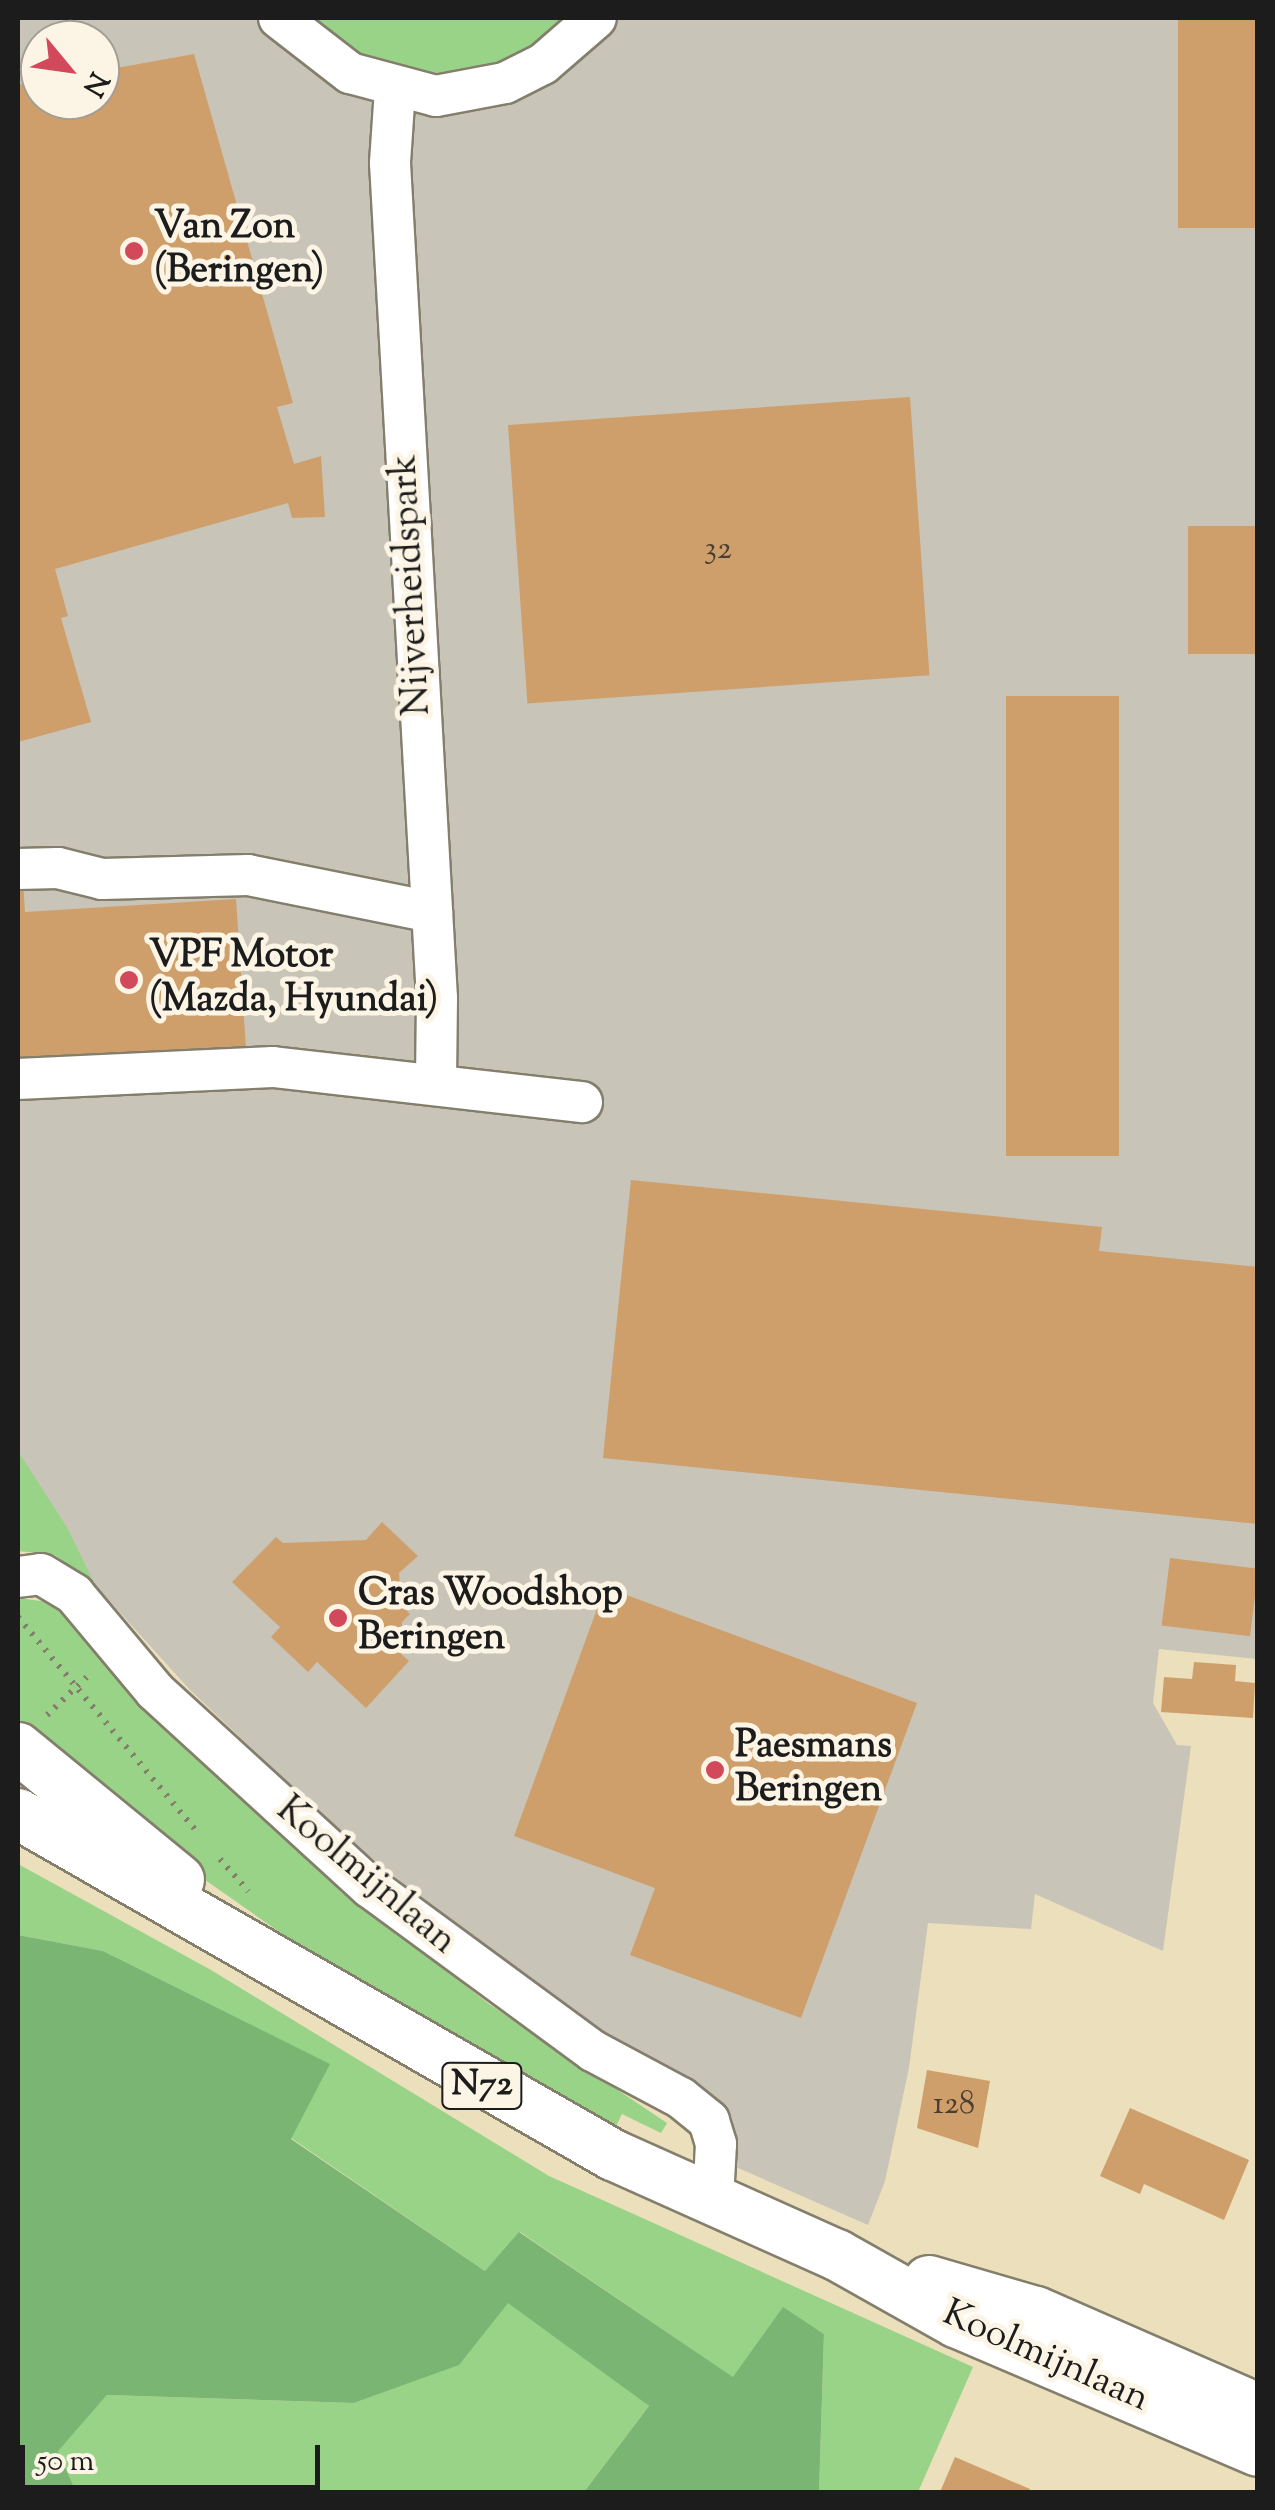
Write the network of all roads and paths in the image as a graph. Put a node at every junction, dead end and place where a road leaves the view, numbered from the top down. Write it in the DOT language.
graph roads {
  1 [pos="279,18"];
  2 [pos="596,18"];
  3 [pos="395,89"];
  4 [pos="18,869"];
  5 [pos="432,912"];
  6 [pos="18,1079"];
  7 [pos="436,1080"];
  8 [pos="582,1102"];
  9 [pos="18,1577"];
  10 [pos="18,1616"];
  11 [pos="120,1650"];
  12 [pos="73,1686"];
  13 [pos="20,1749"];
  14 [pos="18,1814"];
  15 [pos="257,1899"];
  16 [pos="264,1951"];
  17 [pos="712,2200"];
  18 [pos="838,2255"];
  19 [pos="1258,2409"];
  20 [pos="1258,2451"];
  1 -- 3 [label="street"];
  2 -- 3 [label="street"];
  3 -- 5 [label="street, Nijverheidspark"];
  4 -- 5 [label="street"];
  5 -- 7 [label="street, Nijverheidspark"];
  6 -- 7 [label="street"];
  7 -- 8 [label="street"];
  9 -- 11 [label="street, Koolmijnlaan"];
  10 -- 12 [label="path"];
  11 -- 12 [label="path"];
  11 -- 17 [label="street, Koolmijnlaan"];
  12 -- 13 [label="path"];
  12 -- 15 [label="path"];
  13 -- 16 [label="main road, Koolmijnlaan / N72"];
  14 -- 16 [label="main road, Koolmijnlaan / N72"];
  16 -- 17 [label="main road, Koolmijnlaan / N72"];
  17 -- 18 [label="main road, Koolmijnlaan / N72"];
  18 -- 19 [label="main road, Koolmijnlaan / N72"];
  18 -- 20 [label="main road, Koolmijnlaan / N72"];
}
